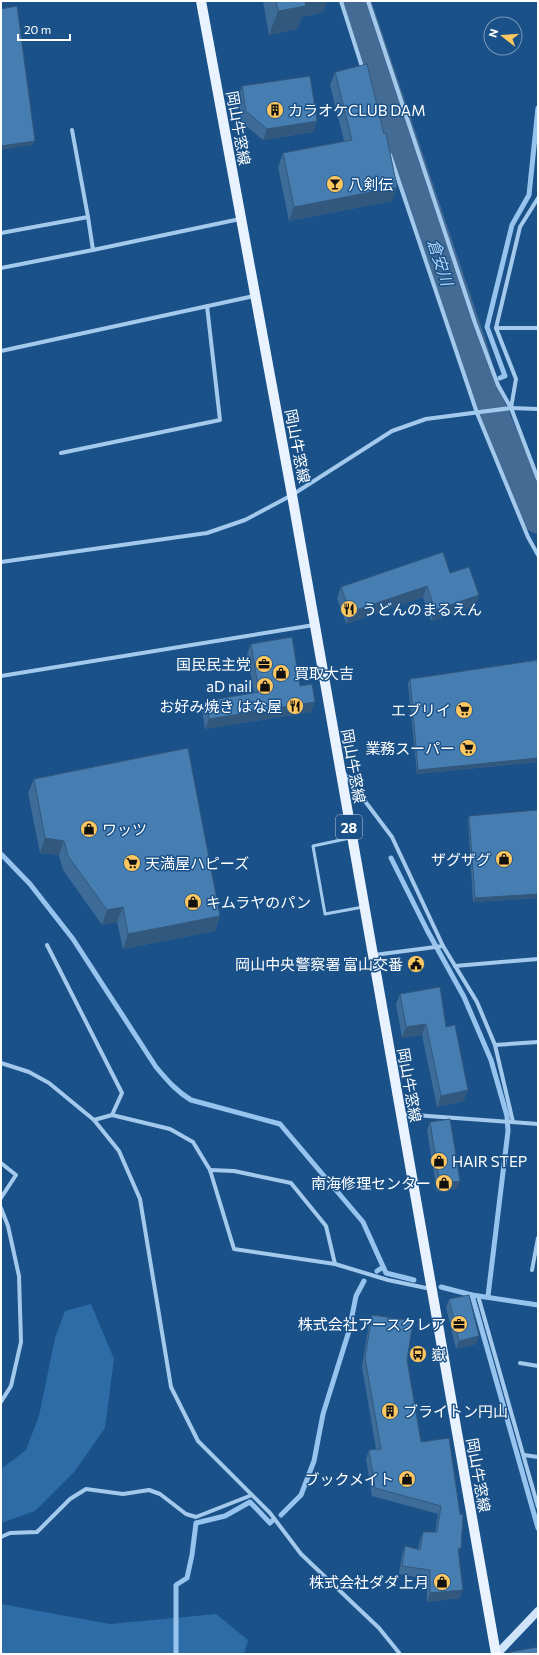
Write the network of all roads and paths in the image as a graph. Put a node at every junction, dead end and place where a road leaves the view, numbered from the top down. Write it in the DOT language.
graph roads {
  1 [pos="201,1"];
  2 [pos="341,1"];
  3 [pos="368,1"];
  4 [pos="365,77"];
  5 [pos="72,130"];
  6 [pos="389,152"];
  7 [pos="538,198"];
  8 [pos="88,217"];
  9 [pos="240,219"];
  10 [pos="1,233"];
  11 [pos="93,250"];
  12 [pos="1,268"];
  13 [pos="254,296"];
  14 [pos="207,306"];
  15 [pos="496,328"];
  16 [pos="538,328"];
  17 [pos="1,350"];
  18 [pos="511,408"];
  19 [pos="538,409"];
  20 [pos="477,413"];
  21 [pos="61,453"];
  22 [pos="538,479"];
  23 [pos="292,495"];
  24 [pos="538,555"];
  25 [pos="1,562"];
  26 [pos="314,625"];
  27 [pos="1,676"];
  28 [pos="338,765"];
  29 [pos="351,838"];
  30 [pos="363,908"];
  31 [pos="46,945"];
  32 [pos="438,946"];
  33 [pos="372,955"];
  34 [pos="538,959"];
  35 [pos="455,966"];
  36 [pos="538,1042"];
  37 [pos="495,1045"];
  38 [pos="1,1063"];
  39 [pos="400,1114"];
  40 [pos="112,1115"];
  41 [pos="94,1120"];
  42 [pos="510,1122"];
  43 [pos="538,1124"];
  44 [pos="1,1163"];
  45 [pos="210,1170"];
  46 [pos="1,1198"];
  47 [pos="1,1208"];
  48 [pos="538,1238"];
  49 [pos="335,1264"];
  50 [pos="532,1270"];
  51 [pos="431,1289"];
  52 [pos="479,1299"];
  53 [pos="520,1363"];
  54 [pos="538,1366"];
  55 [pos="1,1402"];
  56 [pos="524,1455"];
  57 [pos="538,1457"];
  58 [pos="252,1495"];
  59 [pos="538,1508"];
  60 [pos="1,1537"];
  61 [pos="538,1611"];
  62 [pos="400,1654"];
  63 [pos="497,1654"];
  1 -- 9 [label="main road, 岡山牛窓線 / 28"];
  2 -- 4 [label="street"];
  3 -- 18 [label="street"];
  5 -- 8 [label="street"];
  6 -- 20 [label="street"];
  7 -- 15 [label="street"];
  8 -- 10 [label="street"];
  8 -- 11 [label="street"];
  9 -- 11 [label="street"];
  9 -- 13 [label="main road, 岡山牛窓線 / 28"];
  11 -- 12 [label="street"];
  13 -- 14 [label="street"];
  13 -- 23 [label="main road, 岡山牛窓線 / 28"];
  14 -- 17 [label="street"];
  14 -- 21 [label="street"];
  15 -- 16 [label="street"];
  15 -- 18 [label="street"];
  18 -- 19 [label="street"];
  18 -- 20 [label="street"];
  18 -- 22 [label="street"];
  20 -- 23 [label="street"];
  20 -- 24 [label="street"];
  23 -- 25 [label="street"];
  23 -- 26 [label="main road, 岡山牛窓線 / 28"];
  26 -- 27 [label="street"];
  26 -- 28 [label="main road, 岡山牛窓線 / 28"];
  28 -- 29 [label="main road, 岡山牛窓線 / 28"];
  28 -- 32 [label="street"];
  29 -- 30 [label="main road, 岡山牛窓線 / 28"];
  29 -- 30 [label="lane"];
  30 -- 33 [label="main road, 岡山牛窓線 / 28"];
  31 -- 40 [label="street"];
  32 -- 33 [label="street"];
  32 -- 35 [label="street"];
  33 -- 39 [label="main road, 岡山牛窓線 / 28"];
  34 -- 35 [label="street"];
  35 -- 37 [label="street"];
  36 -- 37 [label="street"];
  37 -- 42 [label="street"];
  38 -- 41 [label="street"];
  39 -- 42 [label="street"];
  39 -- 51 [label="main road, 岡山牛窓線 / 28"];
  40 -- 41 [label="street"];
  40 -- 45 [label="street"];
  41 -- 58 [label="street"];
  42 -- 43 [label="street"];
  44 -- 46 [label="street"];
  45 -- 49 [label="street"];
  45 -- 49 [label="street"];
  47 -- 55 [label="street"];
  48 -- 50 [label="street"];
  49 -- 51 [label="street"];
  51 -- 63 [label="main road, 岡山牛窓線 / 28"];
  52 -- 56 [label="street"];
  53 -- 54 [label="street"];
  56 -- 57 [label="street"];
  56 -- 59 [label="street"];
  58 -- 60 [label="street"];
  58 -- 62 [label="street"];
  61 -- 63 [label="main road"];
}
